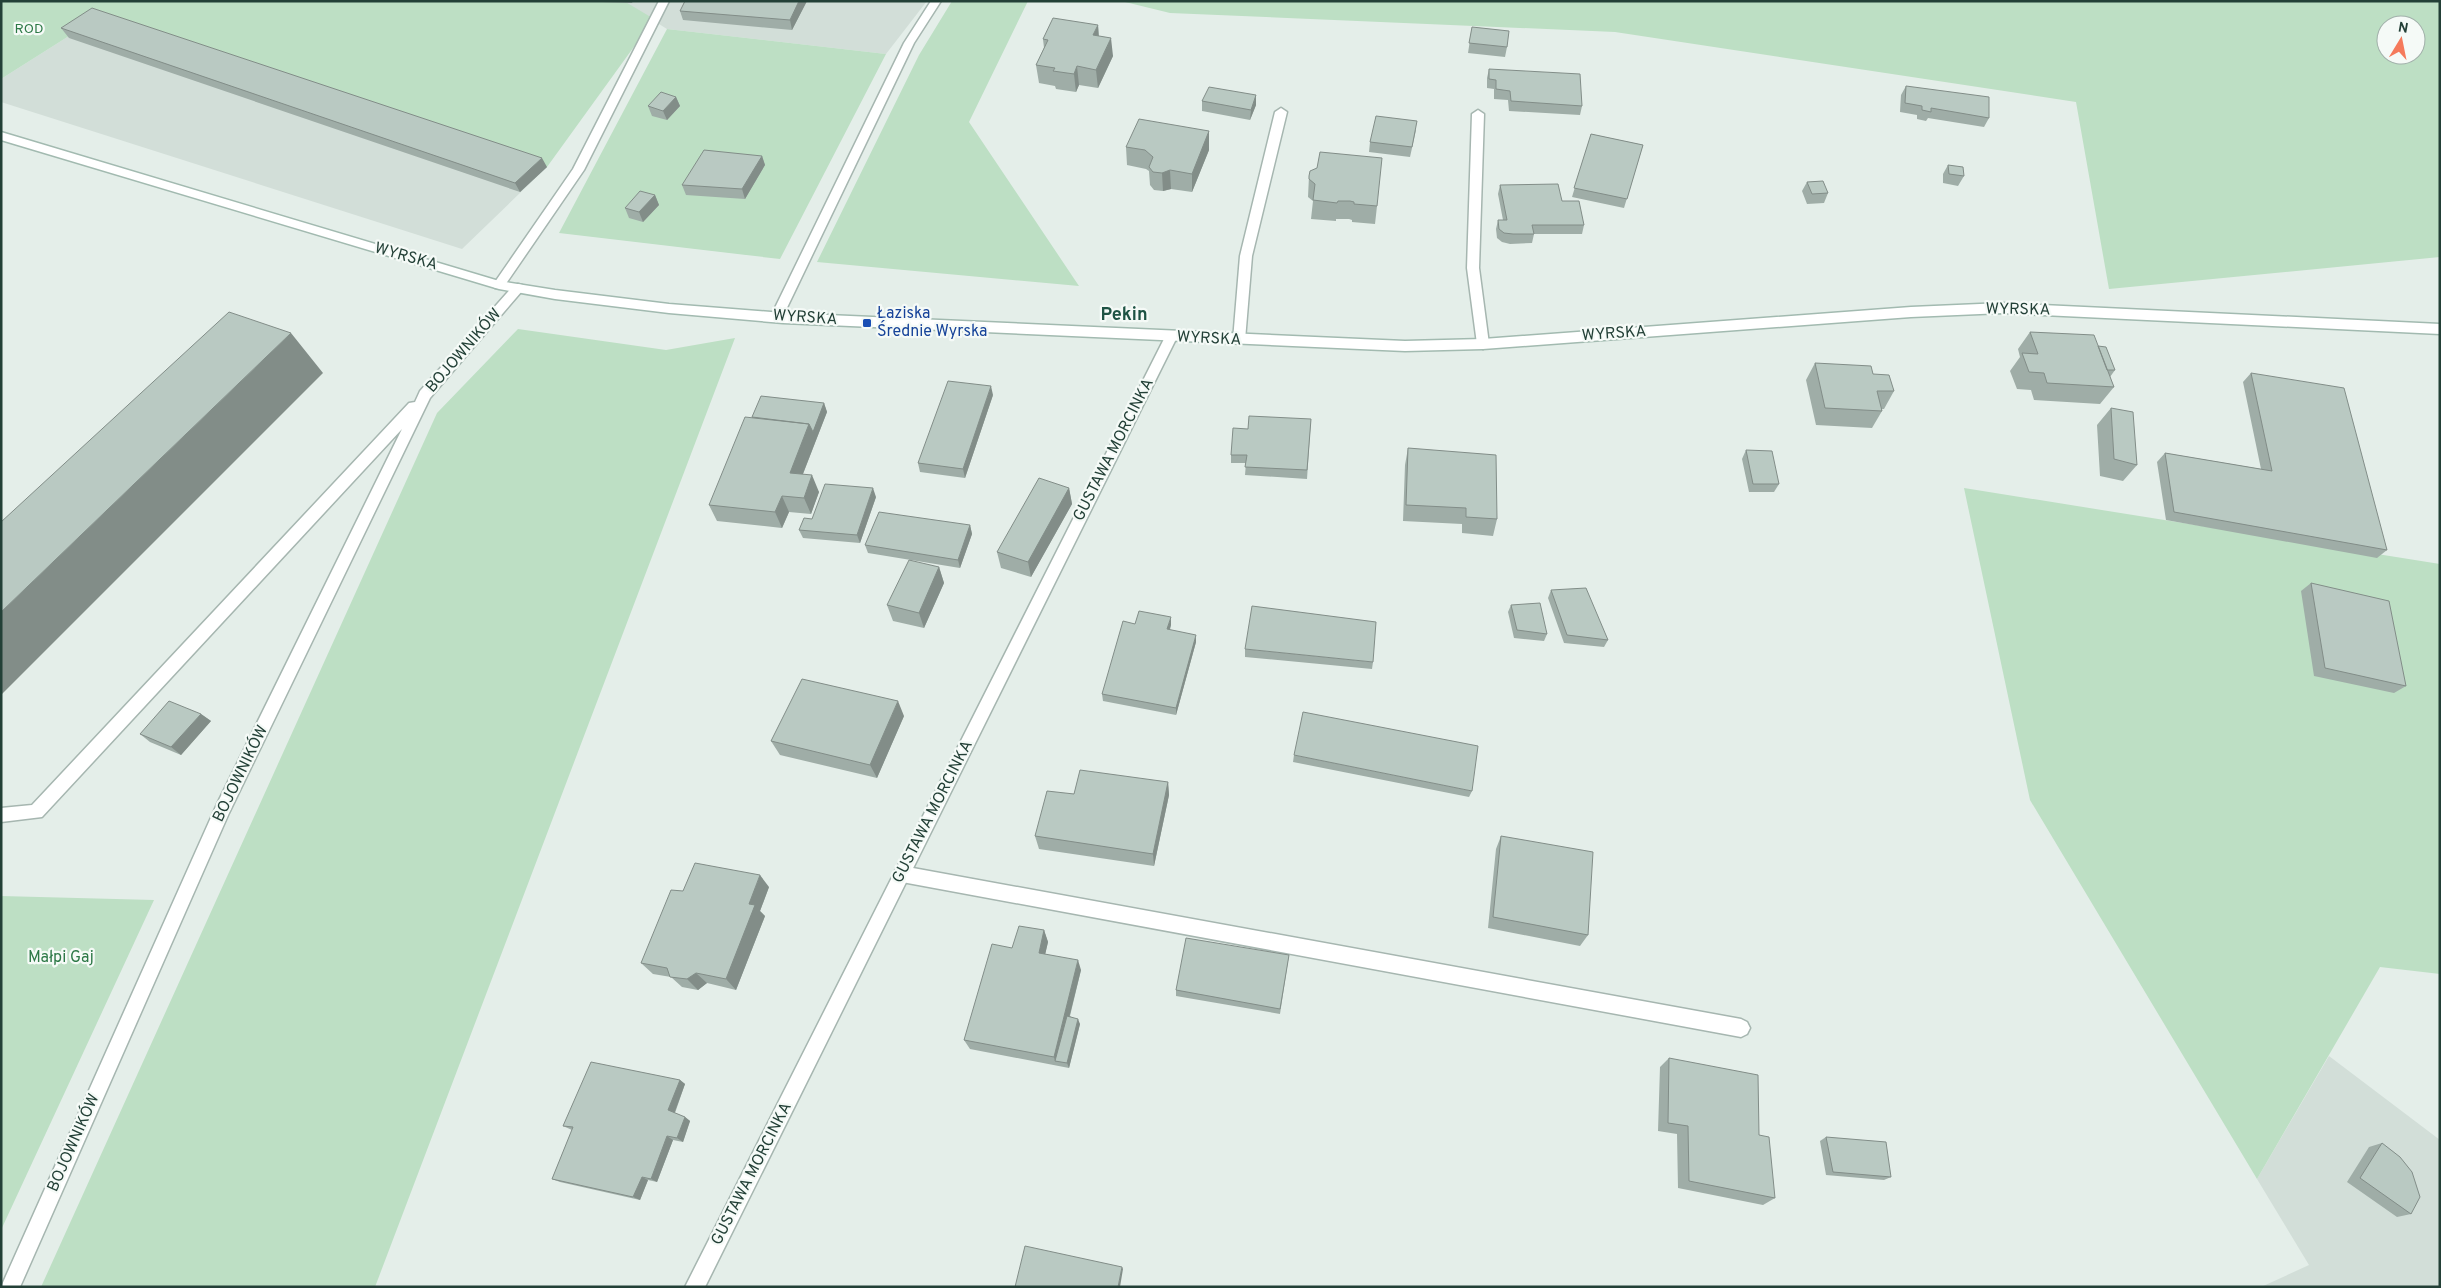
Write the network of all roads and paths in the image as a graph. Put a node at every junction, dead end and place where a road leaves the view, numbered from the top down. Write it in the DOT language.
graph roads {
  1 [pos="664,1"];
  2 [pos="936,1"];
  3 [pos="1282,112"];
  4 [pos="1478,114"];
  5 [pos="1,136"];
  6 [pos="499,285"];
  7 [pos="518,288"];
  8 [pos="777,316"];
  9 [pos="2440,330"];
  10 [pos="1171,337"];
  11 [pos="1239,340"];
  12 [pos="1483,344"];
  13 [pos="426,395"];
  14 [pos="1,815"];
  15 [pos="902,874"];
  16 [pos="1741,1028"];
  17 [pos="10,1287"];
  18 [pos="695,1287"];
  1 -- 6 [label="street"];
  2 -- 8 [label="street"];
  3 -- 11 [label="street"];
  4 -- 12 [label="street"];
  5 -- 6 [label="street, WYRSKA"];
  6 -- 7 [label="street, WYRSKA"];
  7 -- 8 [label="street, WYRSKA"];
  7 -- 13 [label="street, BOJOWNIKÓW"];
  8 -- 10 [label="street, WYRSKA"];
  9 -- 12 [label="street, WYRSKA"];
  10 -- 11 [label="street, WYRSKA"];
  10 -- 15 [label="street, GUSTAWA MORCINKA"];
  11 -- 12 [label="street, WYRSKA"];
  13 -- 14 [label="street"];
  13 -- 17 [label="street, BOJOWNIKÓW"];
  15 -- 16 [label="street"];
  15 -- 18 [label="street, GUSTAWA MORCINKA"];
}
